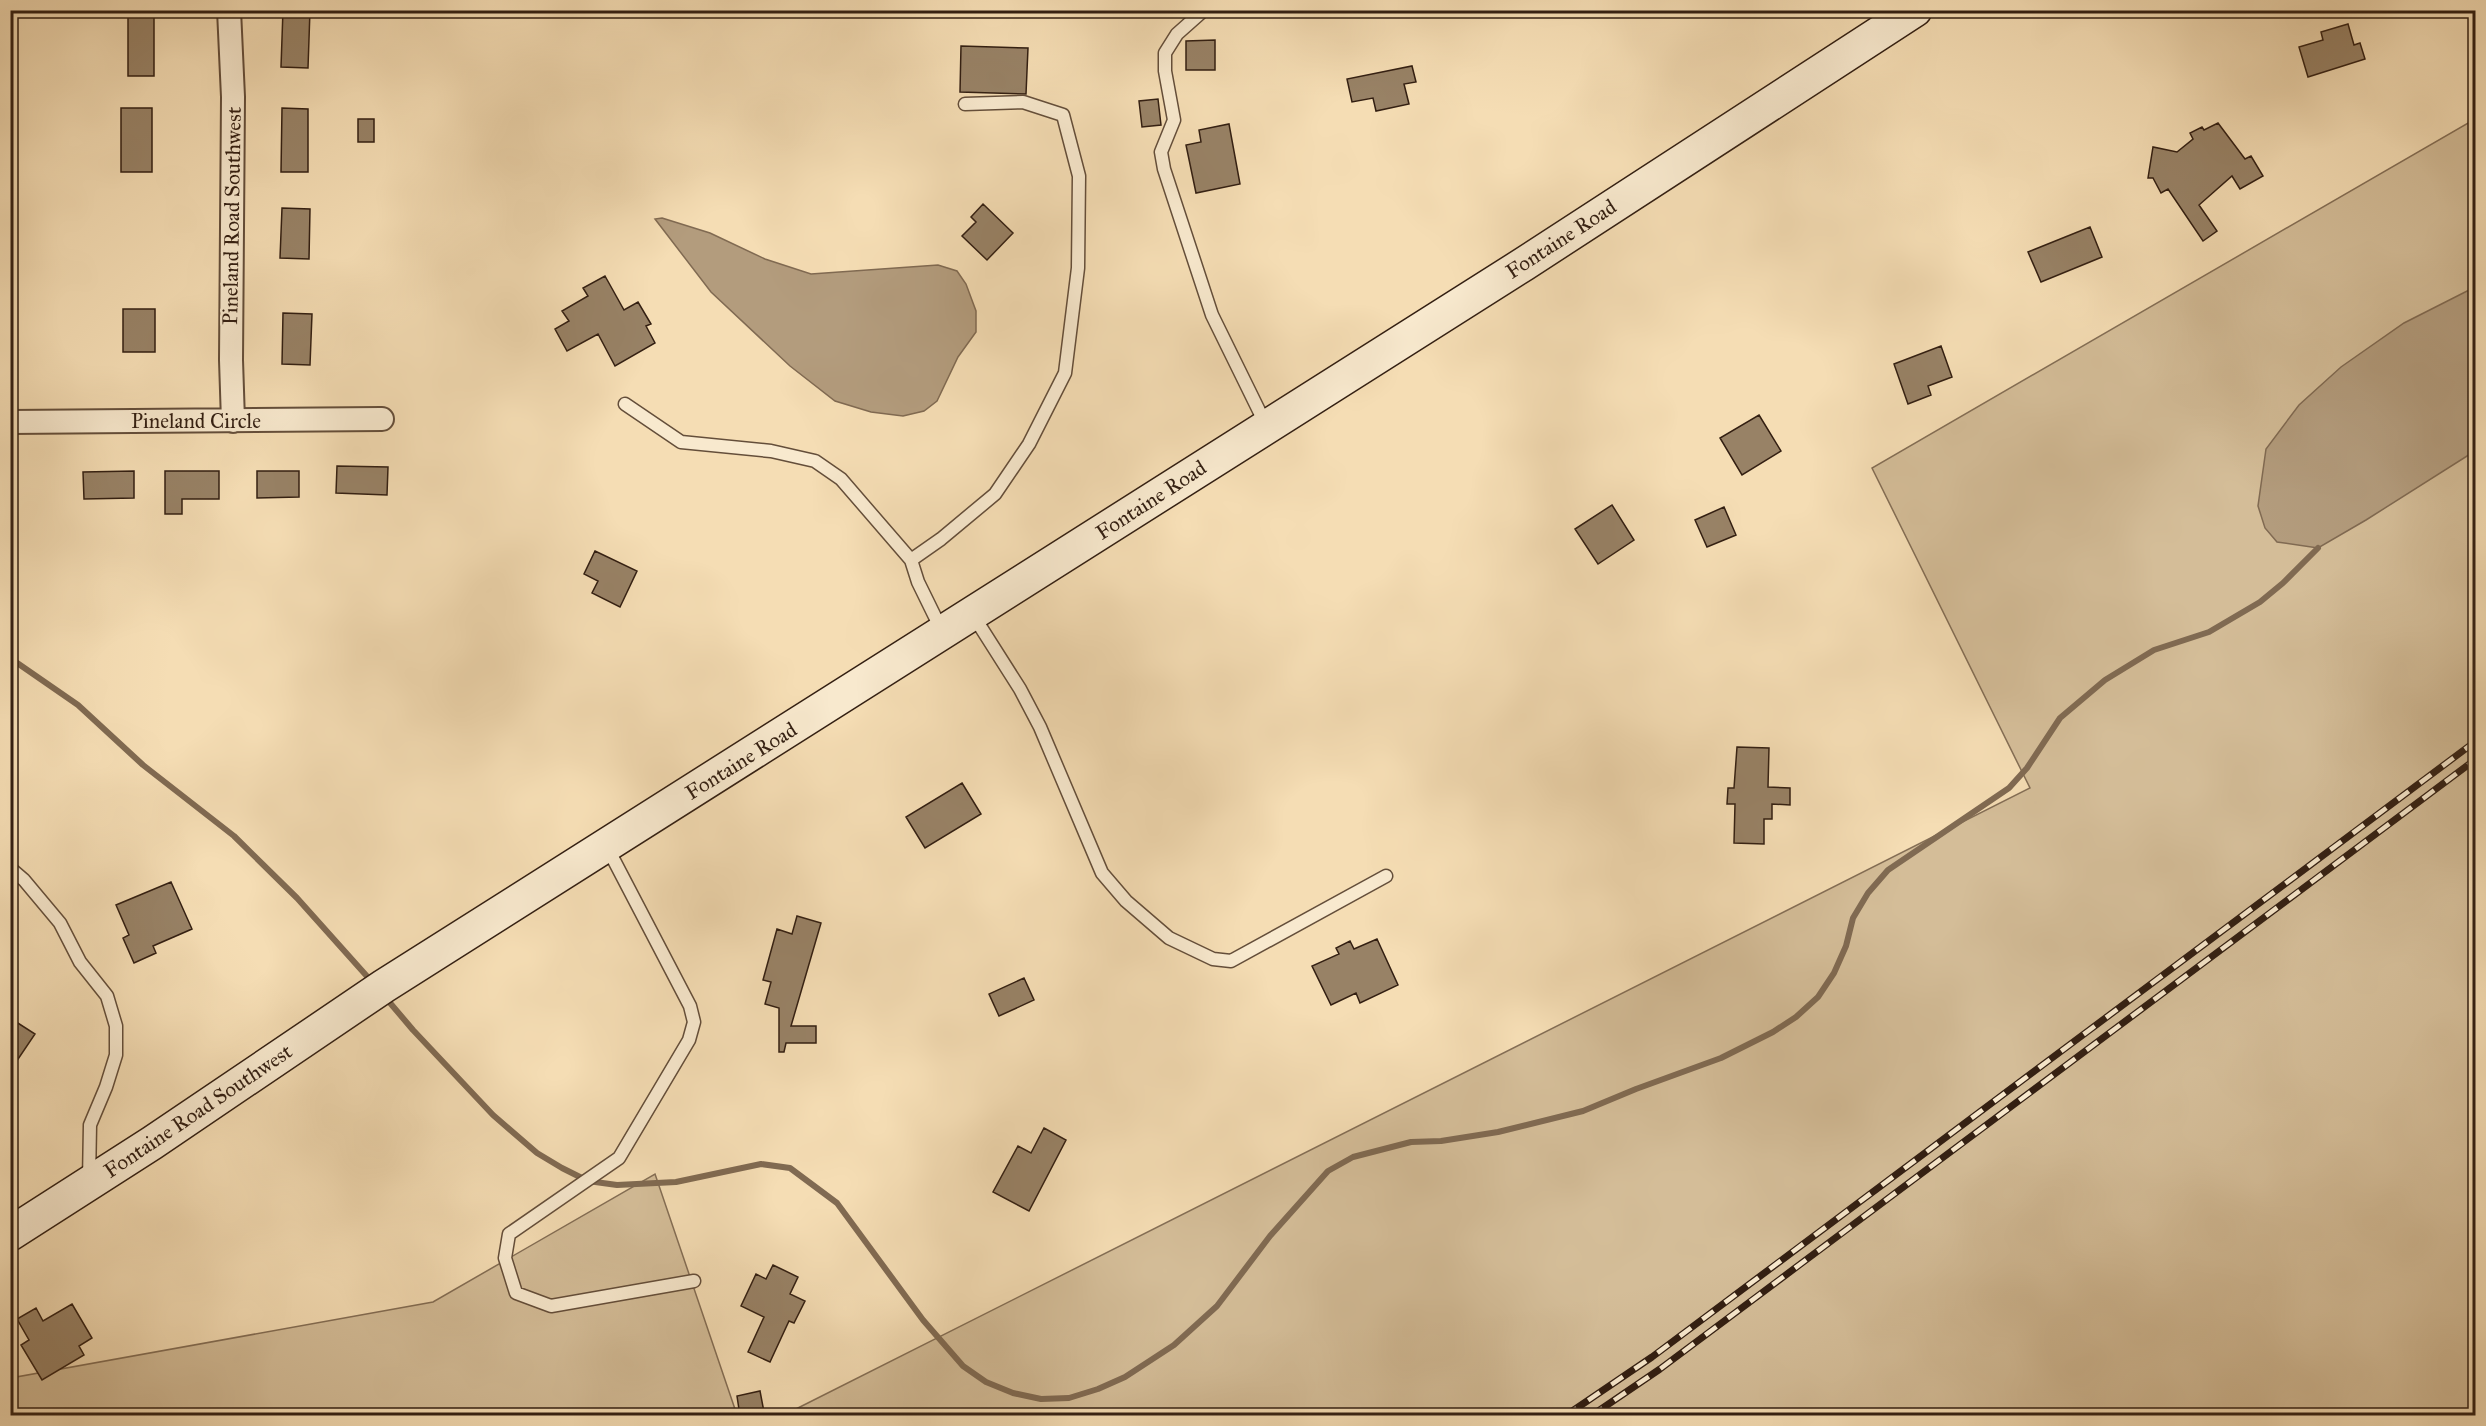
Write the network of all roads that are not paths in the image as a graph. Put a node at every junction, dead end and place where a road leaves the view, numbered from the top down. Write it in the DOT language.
graph roads {
  1 [pos="229,10"];
  2 [pos="1204,10"];
  3 [pos="1915,10"];
  4 [pos="965,105"];
  5 [pos="625,404"];
  6 [pos="382,419"];
  7 [pos="233,421"];
  8 [pos="10,422"];
  9 [pos="1267,426"];
  10 [pos="911,560"];
  11 [pos="972,614"];
  12 [pos="943,633"];
  13 [pos="606,846"];
  14 [pos="10,868"];
  15 [pos="1386,876"];
  16 [pos="384,986"];
  17 [pos="89,1184"];
  18 [pos="10,1234"];
  19 [pos="694,1281"];
  1 -- 7 [label="street, Pineland Road Southwest"];
  2 -- 9 [label="lane"];
  3 -- 9 [label="main road, Fontaine Road"];
  4 -- 10 [label="lane"];
  5 -- 10 [label="lane"];
  6 -- 7 [label="street, Pineland Circle"];
  7 -- 8 [label="street, Pineland Circle"];
  9 -- 11 [label="main road, Fontaine Road"];
  10 -- 12 [label="lane"];
  11 -- 12 [label="main road, Fontaine Road"];
  11 -- 15 [label="lane"];
  12 -- 13 [label="main road, Fontaine Road"];
  13 -- 16 [label="main road, Fontaine Road"];
  13 -- 19 [label="lane"];
  14 -- 17 [label="lane"];
  16 -- 17 [label="main road, Fontaine Road Southwest"];
  17 -- 18 [label="main road, Fontaine Road Southwest"];
}
